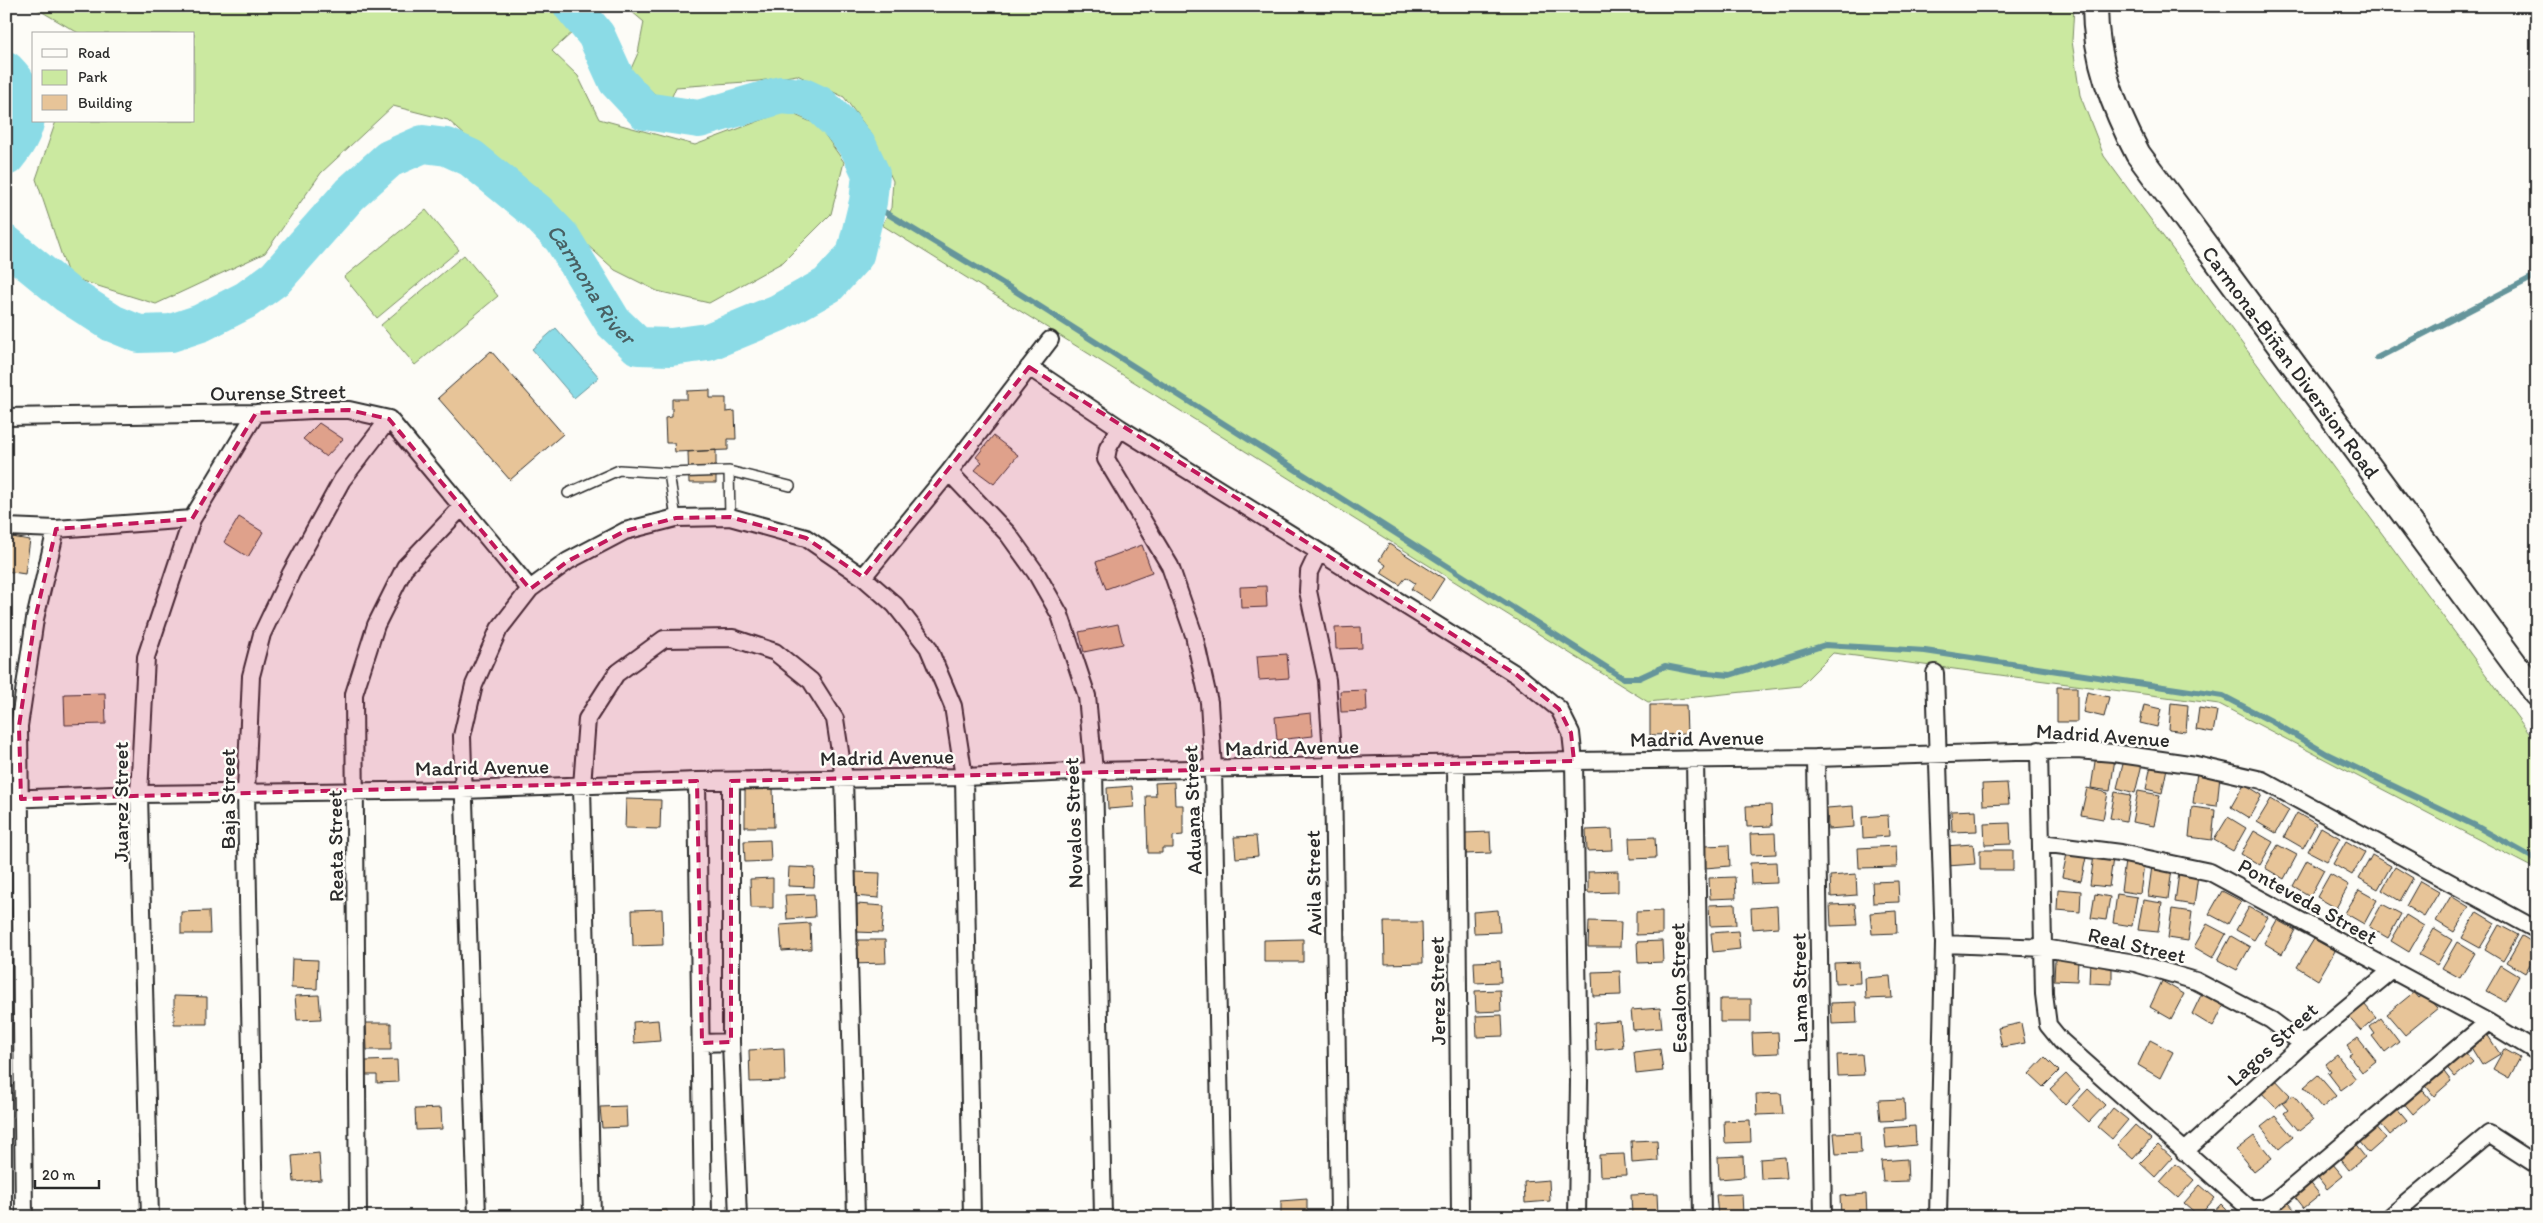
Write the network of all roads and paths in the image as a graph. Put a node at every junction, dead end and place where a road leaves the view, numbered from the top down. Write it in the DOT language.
graph roads {
  1 [pos="2095,6"];
  2 [pos="1050,340"];
  3 [pos="1029,367"];
  4 [pos="256,413"];
  5 [pos="6,417"];
  6 [pos="389,419"];
  7 [pos="1120,428"];
  8 [pos="729,471"];
  9 [pos="949,472"];
  10 [pos="669,473"];
  11 [pos="790,486"];
  12 [pos="568,493"];
  13 [pos="461,508"];
  14 [pos="730,517"];
  15 [pos="676,518"];
  16 [pos="192,520"];
  17 [pos="6,527"];
  18 [pos="56,529"];
  19 [pos="1318,553"];
  20 [pos="863,577"];
  21 [pos="530,589"];
  22 [pos="1935,673"];
  23 [pos="2537,694"];
  24 [pos="2039,750"];
  25 [pos="1937,753"];
  26 [pos="1816,758"];
  27 [pos="1695,759"];
  28 [pos="1574,761"];
  29 [pos="1456,764"];
  30 [pos="1333,768"];
  31 [pos="1213,769"];
  32 [pos="1094,771"];
  33 [pos="964,777"];
  34 [pos="844,778"];
  35 [pos="697,781"];
  36 [pos="731,781"];
  37 [pos="582,786"];
  38 [pos="463,790"];
  39 [pos="246,791"];
  40 [pos="355,791"];
  41 [pos="139,794"];
  42 [pos="14,799"];
  43 [pos="2040,843"];
  44 [pos="2537,930"];
  45 [pos="1944,944"];
  46 [pos="2044,948"];
  47 [pos="2391,970"];
  48 [pos="2488,1022"];
  49 [pos="732,1042"];
  50 [pos="702,1043"];
  51 [pos="2303,1044"];
  52 [pos="2537,1052"];
  53 [pos="2184,1152"];
  54 [pos="2537,1165"];
  55 [pos="2394,1216"];
  56 [pos="24,1217"];
  57 [pos="150,1217"];
  58 [pos="254,1217"];
  59 [pos="358,1217"];
  60 [pos="478,1217"];
  61 [pos="592,1217"];
  62 [pos="703,1217"];
  63 [pos="738,1217"];
  64 [pos="856,1217"];
  65 [pos="972,1217"];
  66 [pos="1104,1217"];
  67 [pos="1222,1217"];
  68 [pos="1339,1217"];
  69 [pos="1460,1217"];
  70 [pos="1577,1217"];
  71 [pos="1702,1217"];
  72 [pos="1824,1217"];
  73 [pos="1938,1217"];
  1 -- 23 [label="main road, Carmona-Biñan Diversion Road"];
  2 -- 3 [label="street"];
  3 -- 7 [label="street"];
  3 -- 9 [label="street"];
  4 -- 5 [label="street, Ourense Street"];
  4 -- 6 [label="street, Ourense Street"];
  4 -- 16 [label="street, Juarez Street"];
  6 -- 13 [label="street"];
  6 -- 39 [label="street, Baja Street"];
  7 -- 19 [label="street"];
  7 -- 31 [label="street, Aduana Street"];
  8 -- 10 [label="lane"];
  8 -- 11 [label="lane"];
  8 -- 14 [label="lane"];
  9 -- 20 [label="street"];
  9 -- 32 [label="street, Novalos Street"];
  10 -- 12 [label="lane"];
  10 -- 15 [label="lane"];
  13 -- 21 [label="street"];
  13 -- 40 [label="street, Reata Street"];
  14 -- 15 [label="street"];
  14 -- 20 [label="street"];
  15 -- 21 [label="street"];
  16 -- 18 [label="street"];
  16 -- 41 [label="street, Juarez Street"];
  17 -- 18 [label="street"];
  18 -- 42 [label="street"];
  19 -- 28 [label="street"];
  19 -- 30 [label="street, Avila Street"];
  20 -- 33 [label="street"];
  21 -- 38 [label="street"];
  22 -- 25 [label="street"];
  24 -- 25 [label="street, Madrid Avenue"];
  24 -- 43 [label="street"];
  24 -- 44 [label="street, Madrid Avenue"];
  25 -- 26 [label="street, Madrid Avenue"];
  25 -- 45 [label="street"];
  26 -- 27 [label="street, Madrid Avenue"];
  26 -- 72 [label="street, Lama Street"];
  27 -- 28 [label="street, Madrid Avenue"];
  27 -- 71 [label="street, Escalon Street"];
  28 -- 29 [label="street, Madrid Avenue"];
  28 -- 70 [label="street"];
  29 -- 30 [label="street, Madrid Avenue"];
  29 -- 69 [label="street, Jerez Street"];
  30 -- 31 [label="street, Madrid Avenue"];
  30 -- 68 [label="street, Avila Street"];
  31 -- 32 [label="street, Madrid Avenue"];
  31 -- 67 [label="street, Aduana Street"];
  32 -- 33 [label="street, Madrid Avenue"];
  32 -- 66 [label="street, Novalos Street"];
  33 -- 34 [label="street, Madrid Avenue"];
  33 -- 65 [label="street"];
  34 -- 36 [label="street, Madrid Avenue"];
  34 -- 37 [label="street"];
  34 -- 64 [label="street"];
  35 -- 36 [label="street, Madrid Avenue"];
  35 -- 37 [label="street, Madrid Avenue"];
  35 -- 50 [label="street"];
  36 -- 49 [label="street"];
  37 -- 38 [label="street, Madrid Avenue"];
  37 -- 61 [label="street"];
  38 -- 40 [label="street, Madrid Avenue"];
  38 -- 60 [label="street"];
  39 -- 40 [label="street, Madrid Avenue"];
  39 -- 41 [label="street, Madrid Avenue"];
  39 -- 58 [label="street, Baja Street"];
  40 -- 59 [label="street, Reata Street"];
  41 -- 42 [label="street, Madrid Avenue"];
  41 -- 57 [label="street, Juarez Street"];
  42 -- 56 [label="street"];
  43 -- 46 [label="street"];
  43 -- 47 [label="street, Ponteveda Street"];
  45 -- 46 [label="street, Real Street"];
  45 -- 73 [label="street"];
  46 -- 51 [label="street, Real Street"];
  46 -- 53 [label="street"];
  47 -- 48 [label="street, Ponteveda Street"];
  47 -- 51 [label="street, Lagos Street"];
  48 -- 52 [label="street, Ponteveda Street"];
  48 -- 53 [label="street"];
  49 -- 50 [label="street"];
  49 -- 63 [label="street"];
  50 -- 62 [label="street"];
  51 -- 53 [label="street, Lagos Street"];
  54 -- 55 [label="street"];
}
